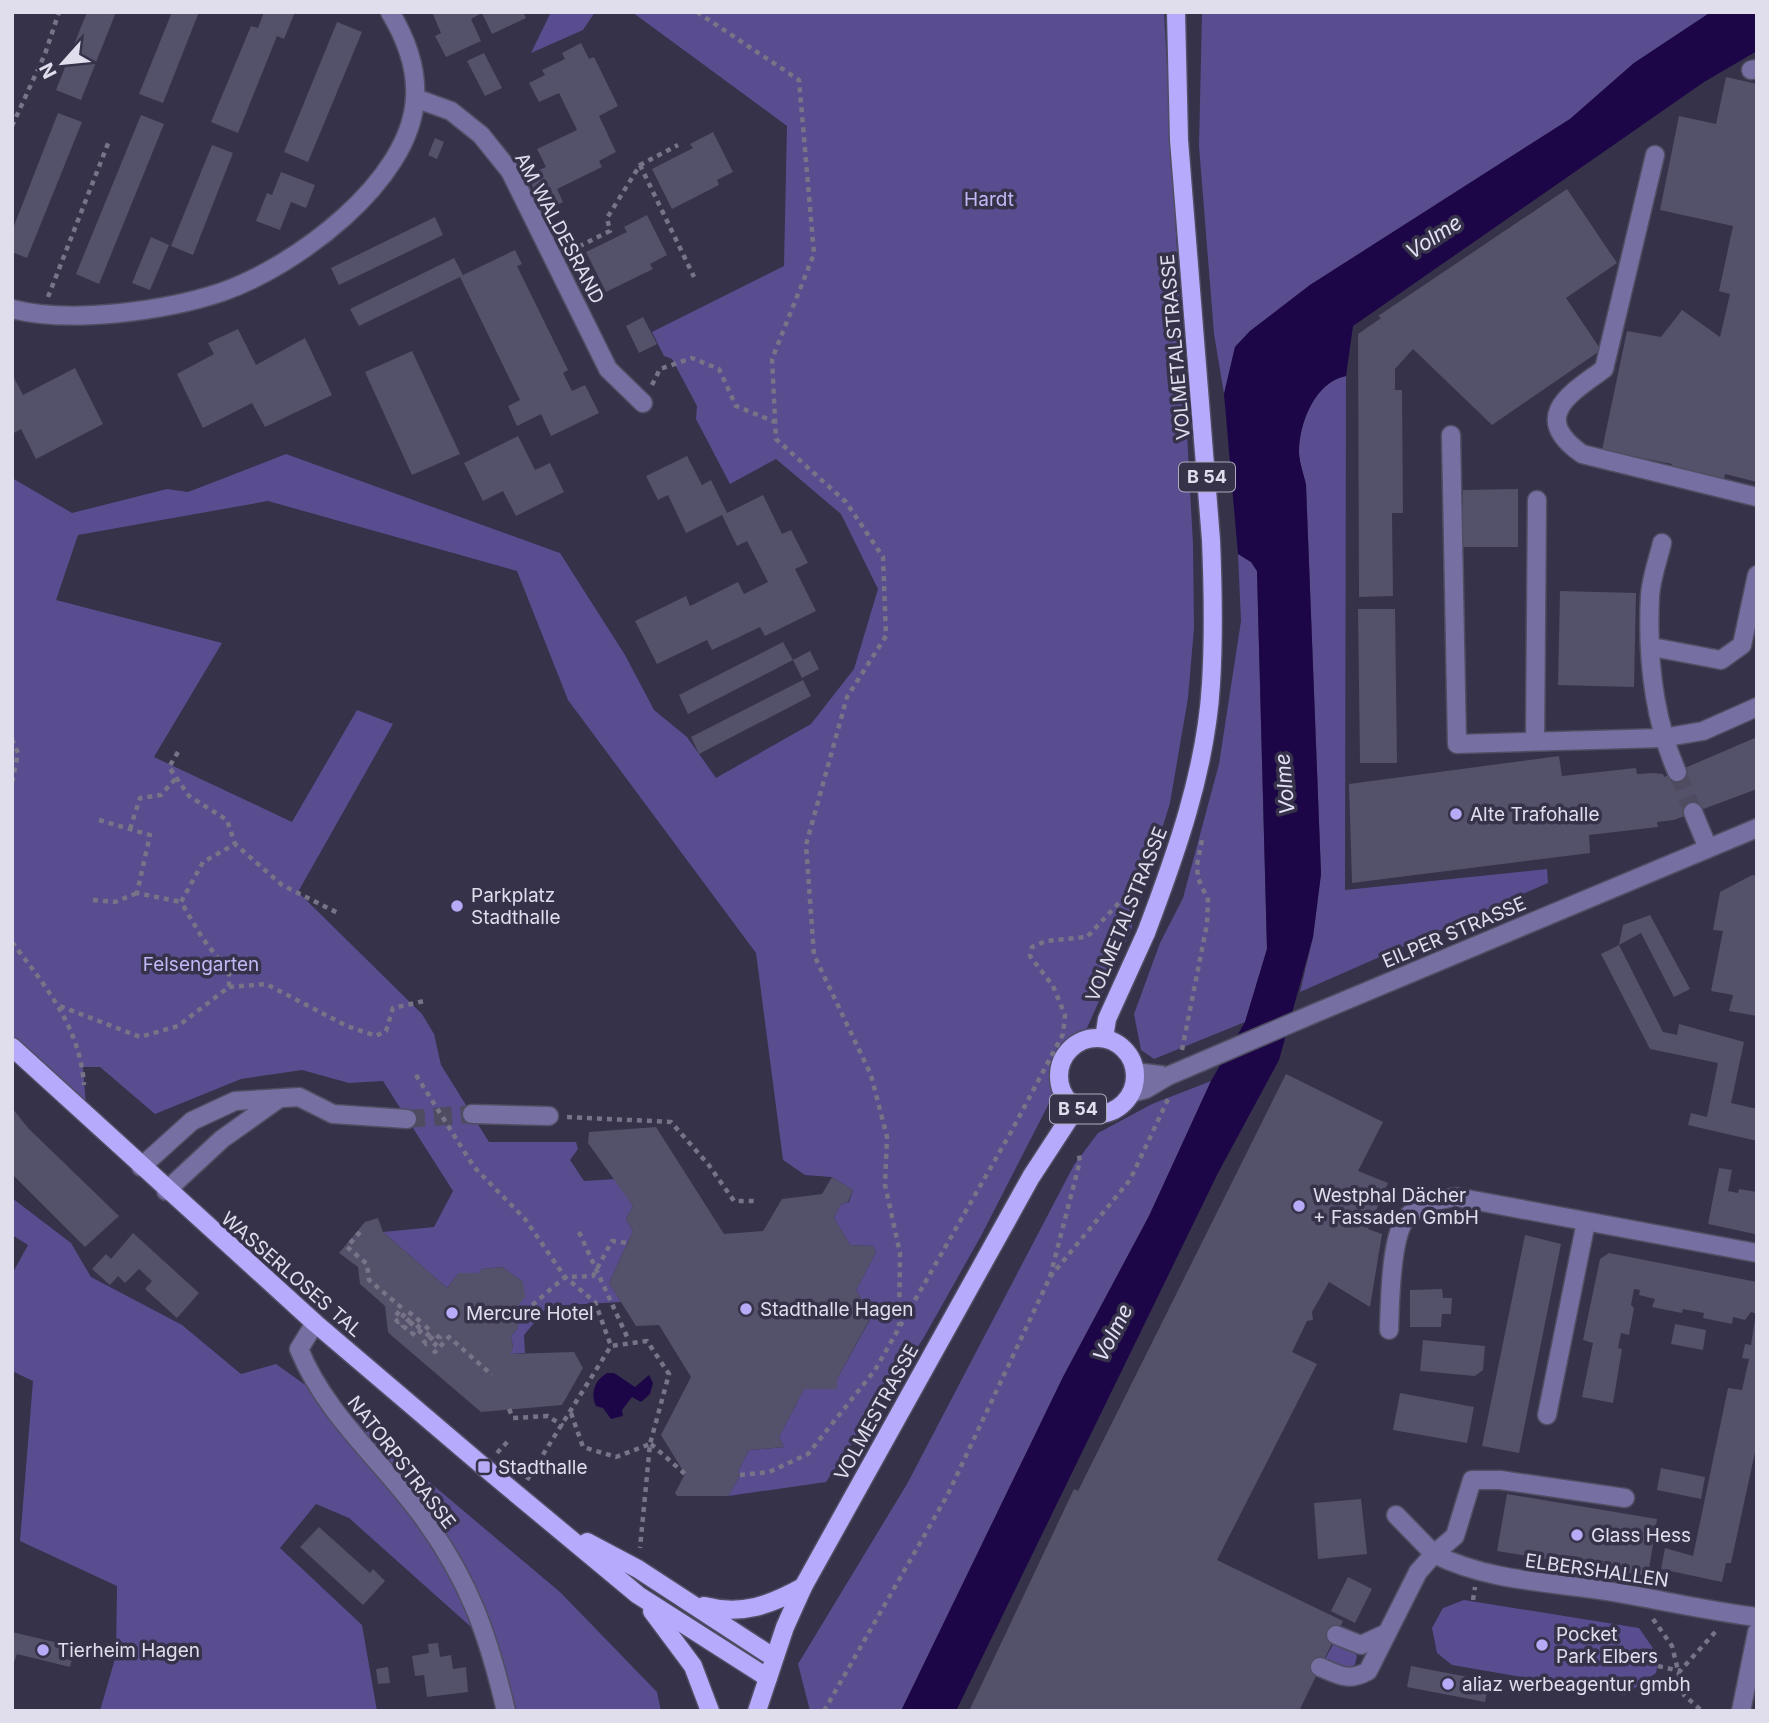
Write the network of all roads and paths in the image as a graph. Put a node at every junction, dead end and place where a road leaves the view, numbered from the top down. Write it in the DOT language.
graph roads {
  1 [pos="59,12"];
  2 [pos="390,12"];
  3 [pos="697,12"];
  4 [pos="1176,12"];
  5 [pos="415,98"];
  6 [pos="12,126"];
  7 [pos="109,141"];
  8 [pos="678,145"];
  9 [pos="1655,155"];
  10 [pos="640,164"];
  11 [pos="554,258"];
  12 [pos="694,277"];
  13 [pos="12,309"];
  14 [pos="42,312"];
  15 [pos="643,403"];
  16 [pos="775,422"];
  17 [pos="1451,435"];
  18 [pos="1757,497"];
  19 [pos="1537,500"];
  20 [pos="1662,543"];
  21 [pos="1757,575"];
  22 [pos="1652,647"];
  23 [pos="1757,706"];
  24 [pos="1662,738"];
  25 [pos="12,739"];
  26 [pos="1535,741"];
  27 [pos="178,752"];
  28 [pos="1677,772"];
  29 [pos="177,777"];
  30 [pos="12,783"];
  31 [pos="1693,812"];
  32 [pos="99,820"];
  33 [pos="1757,828"];
  34 [pos="130,829"];
  35 [pos="235,845"];
  36 [pos="1709,848"];
  37 [pos="1129,892"];
  38 [pos="137,893"];
  39 [pos="93,900"];
  40 [pos="181,902"];
  41 [pos="338,914"];
  42 [pos="12,942"];
  43 [pos="229,987"];
  44 [pos="424,1002"];
  45 [pos="60,1006"];
  46 [pos="1104,1038"];
  47 [pos="12,1047"];
  48 [pos="1135,1072"];
  49 [pos="416,1075"];
  50 [pos="1168,1076"];
  51 [pos="1131,1093"];
  52 [pos="277,1100"];
  53 [pos="1076,1108"];
  54 [pos="472,1114"];
  55 [pos="549,1116"];
  56 [pos="87,1118"];
  57 [pos="407,1119"];
  58 [pos="1078,1151"];
  59 [pos="141,1167"];
  60 [pos="166,1191"];
  61 [pos="754,1200"];
  62 [pos="1586,1222"];
  63 [pos="360,1232"];
  64 [pos="579,1232"];
  65 [pos="628,1243"];
  66 [pos="1757,1253"];
  67 [pos="565,1277"];
  68 [pos="517,1318"];
  69 [pos="314,1323"];
  70 [pos="900,1326"];
  71 [pos="1389,1330"];
  72 [pos="629,1341"];
  73 [pos="611,1346"];
  74 [pos="492,1375"];
  75 [pos="509,1409"];
  76 [pos="571,1413"];
  77 [pos="1547,1415"];
  78 [pos="563,1426"];
  79 [pos="650,1444"];
  80 [pos="685,1474"];
  81 [pos="740,1475"];
  82 [pos="517,1493"];
  83 [pos="1625,1498"];
  84 [pos="1396,1515"];
  85 [pos="553,1523"];
  86 [pos="1434,1554"];
  87 [pos="638,1569"];
  88 [pos="803,1587"];
  89 [pos="638,1595"];
  90 [pos="1637,1596"];
  91 [pos="689,1602"];
  92 [pos="1732,1613"];
  93 [pos="1757,1618"];
  94 [pos="1757,1632"];
  95 [pos="1387,1633"];
  96 [pos="1336,1635"];
  97 [pos="773,1657"];
  98 [pos="1657,1666"];
  99 [pos="1320,1667"];
  100 [pos="1680,1671"];
  101 [pos="768,1678"];
  102 [pos="506,1711"];
  103 [pos="710,1711"];
  104 [pos="757,1711"];
  105 [pos="824,1711"];
  106 [pos="1702,1711"];
  107 [pos="1741,1711"];
  1 -- 6 [label="path"];
  2 -- 5 [label="street"];
  3 -- 16 [label="path"];
  4 -- 46 [label="main road, VOLMETALSTRASSE / B 54, bridge"];
  5 -- 11 [label="street, AM WALDESRAND"];
  5 -- 14 [label="street"];
  7 -- 14 [label="path"];
  8 -- 10 [label="path"];
  9 -- 18 [label="street"];
  10 -- 11 [label="path"];
  10 -- 12 [label="path"];
  11 -- 15 [label="street, AM WALDESRAND"];
  13 -- 14 [label="street"];
  15 -- 16 [label="path"];
  16 -- 70 [label="path"];
  17 -- 26 [label="street"];
  19 -- 26 [label="street"];
  20 -- 22 [label="street"];
  21 -- 22 [label="street"];
  22 -- 24 [label="street"];
  23 -- 24 [label="street"];
  24 -- 26 [label="street"];
  24 -- 28 [label="street"];
  25 -- 30 [label="path"];
  27 -- 29 [label="path"];
  29 -- 34 [label="path"];
  29 -- 35 [label="path"];
  31 -- 36 [label="street"];
  32 -- 34 [label="path"];
  33 -- 36 [label="street, EILPER STRASSE"];
  34 -- 38 [label="path"];
  35 -- 40 [label="path"];
  35 -- 41 [label="path"];
  36 -- 50 [label="street, EILPER STRASSE, bridge"];
  37 -- 70 [label="path"];
  38 -- 39 [label="path"];
  38 -- 40 [label="path"];
  40 -- 43 [label="path"];
  42 -- 45 [label="path"];
  43 -- 44 [label="path"];
  43 -- 45 [label="path"];
  45 -- 56 [label="path"];
  46 -- 48 [label="main road"];
  46 -- 53 [label="main road, B 54"];
  47 -- 56 [label="main road, WASSERLOSES TAL"];
  48 -- 50 [label="street"];
  48 -- 51 [label="main road, B 54"];
  49 -- 67 [label="path"];
  50 -- 51 [label="street, EILPER STRASSE"];
  51 -- 53 [label="main road, B 54"];
  52 -- 57 [label="street"];
  52 -- 59 [label="street"];
  52 -- 60 [label="street"];
  53 -- 88 [label="main road, VOLMESTRASSE / B 54"];
  54 -- 55 [label="street"];
  55 -- 61 [label="path"];
  56 -- 59 [label="main road, WASSERLOSES TAL"];
  58 -- 105 [label="path"];
  59 -- 60 [label="main road, WASSERLOSES TAL"];
  60 -- 69 [label="main road, WASSERLOSES TAL"];
  62 -- 66 [label="street"];
  62 -- 71 [label="street"];
  62 -- 77 [label="street"];
  63 -- 74 [label="path"];
  64 -- 72 [label="path"];
  65 -- 67 [label="path"];
  67 -- 68 [label="path"];
  67 -- 73 [label="path"];
  69 -- 82 [label="main road, WASSERLOSES TAL"];
  69 -- 102 [label="street, NATORPSTRASSE"];
  70 -- 81 [label="path"];
  72 -- 73 [label="path"];
  72 -- 79 [label="path"];
  73 -- 76 [label="path"];
  75 -- 78 [label="path"];
  76 -- 78 [label="path"];
  76 -- 79 [label="path"];
  78 -- 82 [label="path"];
  79 -- 80 [label="path"];
  79 -- 87 [label="path"];
  82 -- 85 [label="main road, WASSERLOSES TAL"];
  83 -- 86 [label="street"];
  84 -- 86 [label="street, ELBERSHALLEN"];
  85 -- 87 [label="main road, WASSERLOSES TAL"];
  85 -- 89 [label="main road, WASSERLOSES TAL"];
  86 -- 90 [label="street, ELBERSHALLEN"];
  86 -- 95 [label="street"];
  87 -- 91 [label="main road, WASSERLOSES TAL"];
  88 -- 91 [label="main road, WASSERLOSES TAL"];
  88 -- 97 [label="main road, VOLMESTRASSE / B 54"];
  89 -- 101 [label="main road, WASSERLOSES TAL"];
  89 -- 103 [label="main road, WASSERLOSES TAL"];
  90 -- 92 [label="street, ELBERSHALLEN"];
  90 -- 100 [label="path"];
  91 -- 97 [label="main road, WASSERLOSES TAL"];
  92 -- 93 [label="street, ELBERSHALLEN"];
  92 -- 100 [label="path"];
  94 -- 107 [label="street"];
  95 -- 96 [label="street"];
  95 -- 99 [label="street"];
  97 -- 101 [label="main road, VOLMESTRASSE / B 54"];
  98 -- 100 [label="path"];
  100 -- 106 [label="path"];
  101 -- 104 [label="main road, VOLMESTRASSE / B 54"];
}
